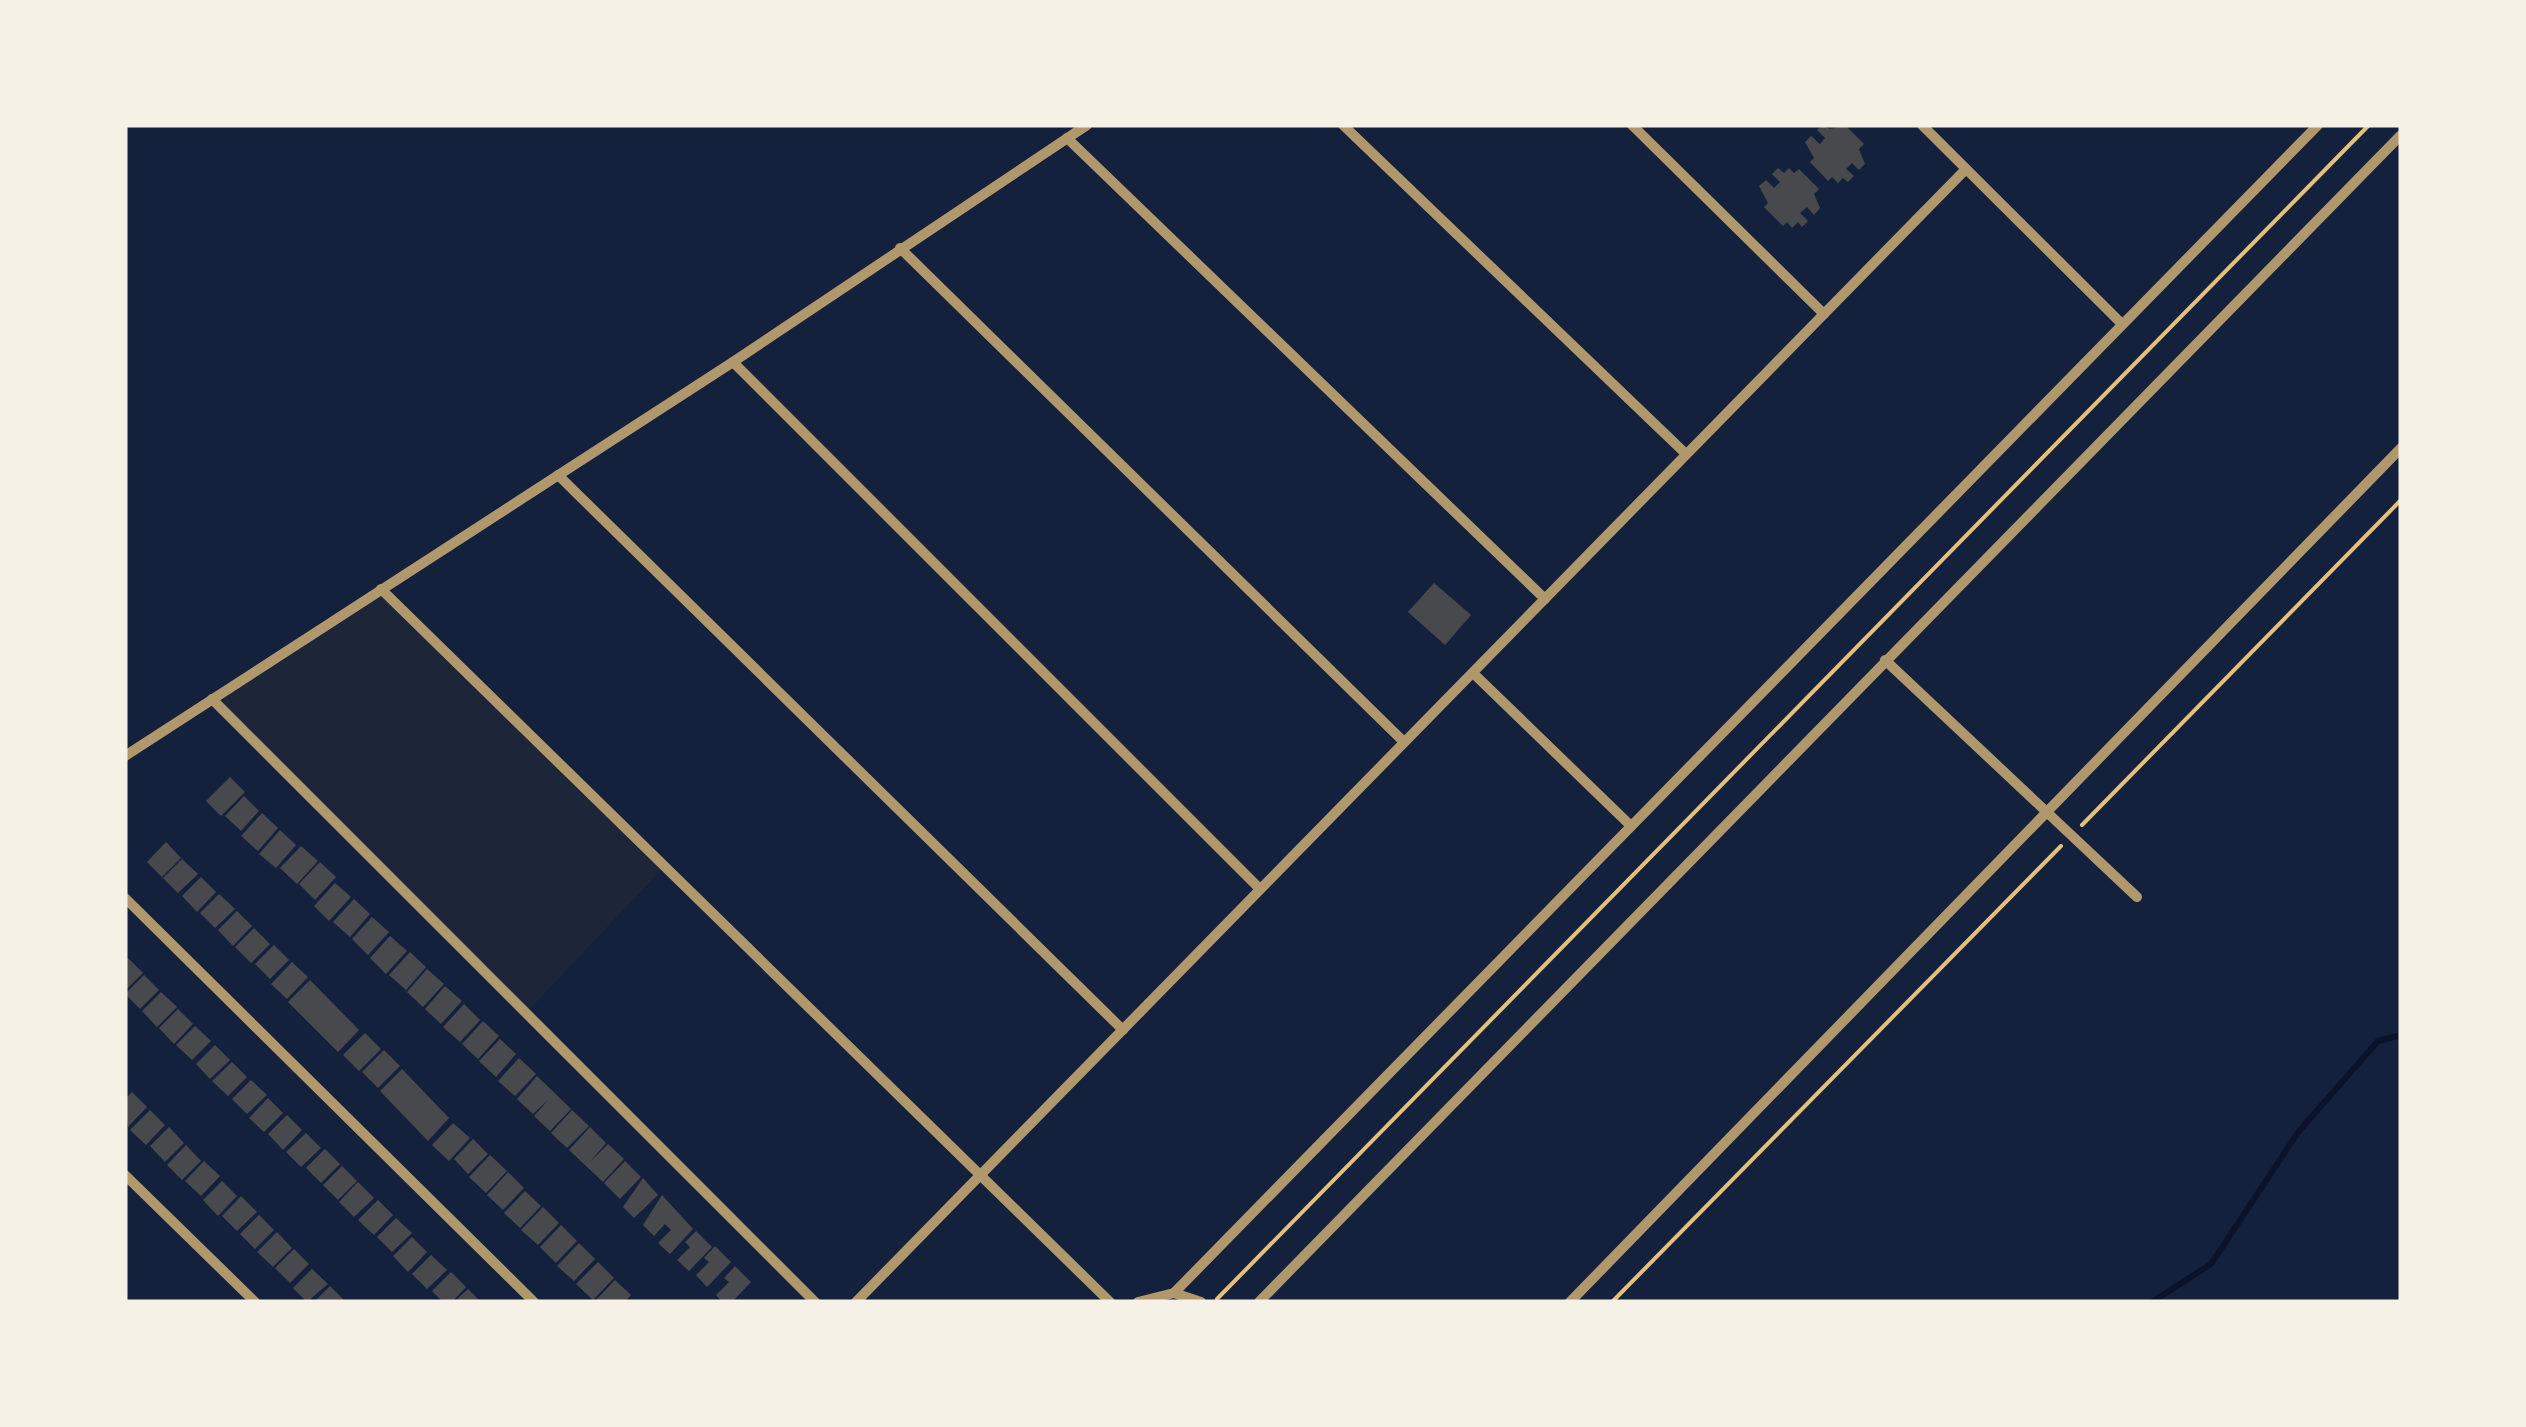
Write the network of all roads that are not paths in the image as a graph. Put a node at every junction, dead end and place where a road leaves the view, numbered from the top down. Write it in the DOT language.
graph roads {
  1 [pos="1087,125"];
  2 [pos="1343,125"];
  3 [pos="1632,125"];
  4 [pos="1922,125"];
  5 [pos="2318,125"];
  6 [pos="2401,135"];
  7 [pos="1067,138"];
  8 [pos="1966,169"];
  9 [pos="900,248"];
  10 [pos="1824,314"];
  11 [pos="2122,324"];
  12 [pos="732,362"];
  13 [pos="2401,448"];
  14 [pos="1686,454"];
  15 [pos="558,474"];
  16 [pos="381,589"];
  17 [pos="1545,599"];
  18 [pos="1885,660"];
  19 [pos="1472,673"];
  20 [pos="212,699"];
  21 [pos="1404,742"];
  22 [pos="125,756"];
  23 [pos="2047,812"];
  24 [pos="1631,826"];
  25 [pos="1260,890"];
  26 [pos="2137,897"];
  27 [pos="125,898"];
  28 [pos="1123,1030"];
  29 [pos="125,1175"];
  30 [pos="980,1175"];
  31 [pos="1174,1293"];
  32 [pos="255,1302"];
  33 [pos="534,1302"];
  34 [pos="814,1302"];
  35 [pos="856,1302"];
  36 [pos="1110,1302"];
  37 [pos="1138,1302"];
  38 [pos="1201,1302"];
  39 [pos="1258,1302"];
  40 [pos="1570,1302"];
  1 -- 7 [label="street"];
  2 -- 14 [label="street"];
  3 -- 10 [label="street"];
  4 -- 8 [label="street"];
  5 -- 11 [label="street"];
  6 -- 18 [label="street"];
  7 -- 9 [label="street"];
  7 -- 17 [label="street"];
  8 -- 10 [label="street"];
  8 -- 11 [label="street"];
  9 -- 12 [label="street"];
  9 -- 21 [label="street"];
  10 -- 14 [label="street"];
  11 -- 24 [label="street"];
  12 -- 15 [label="street"];
  12 -- 25 [label="street"];
  13 -- 23 [label="street"];
  14 -- 17 [label="street"];
  15 -- 16 [label="street"];
  15 -- 28 [label="street"];
  16 -- 20 [label="street"];
  16 -- 30 [label="street"];
  17 -- 19 [label="street"];
  18 -- 23 [label="street"];
  18 -- 39 [label="street"];
  19 -- 21 [label="street"];
  19 -- 24 [label="street"];
  20 -- 22 [label="street"];
  20 -- 34 [label="street"];
  21 -- 25 [label="street"];
  23 -- 26 [label="street"];
  23 -- 40 [label="street"];
  24 -- 31 [label="street"];
  25 -- 28 [label="street"];
  27 -- 33 [label="street"];
  28 -- 30 [label="street"];
  29 -- 32 [label="street"];
  30 -- 35 [label="street"];
  30 -- 36 [label="street"];
  31 -- 37 [label="street"];
  31 -- 38 [label="street"];
}
